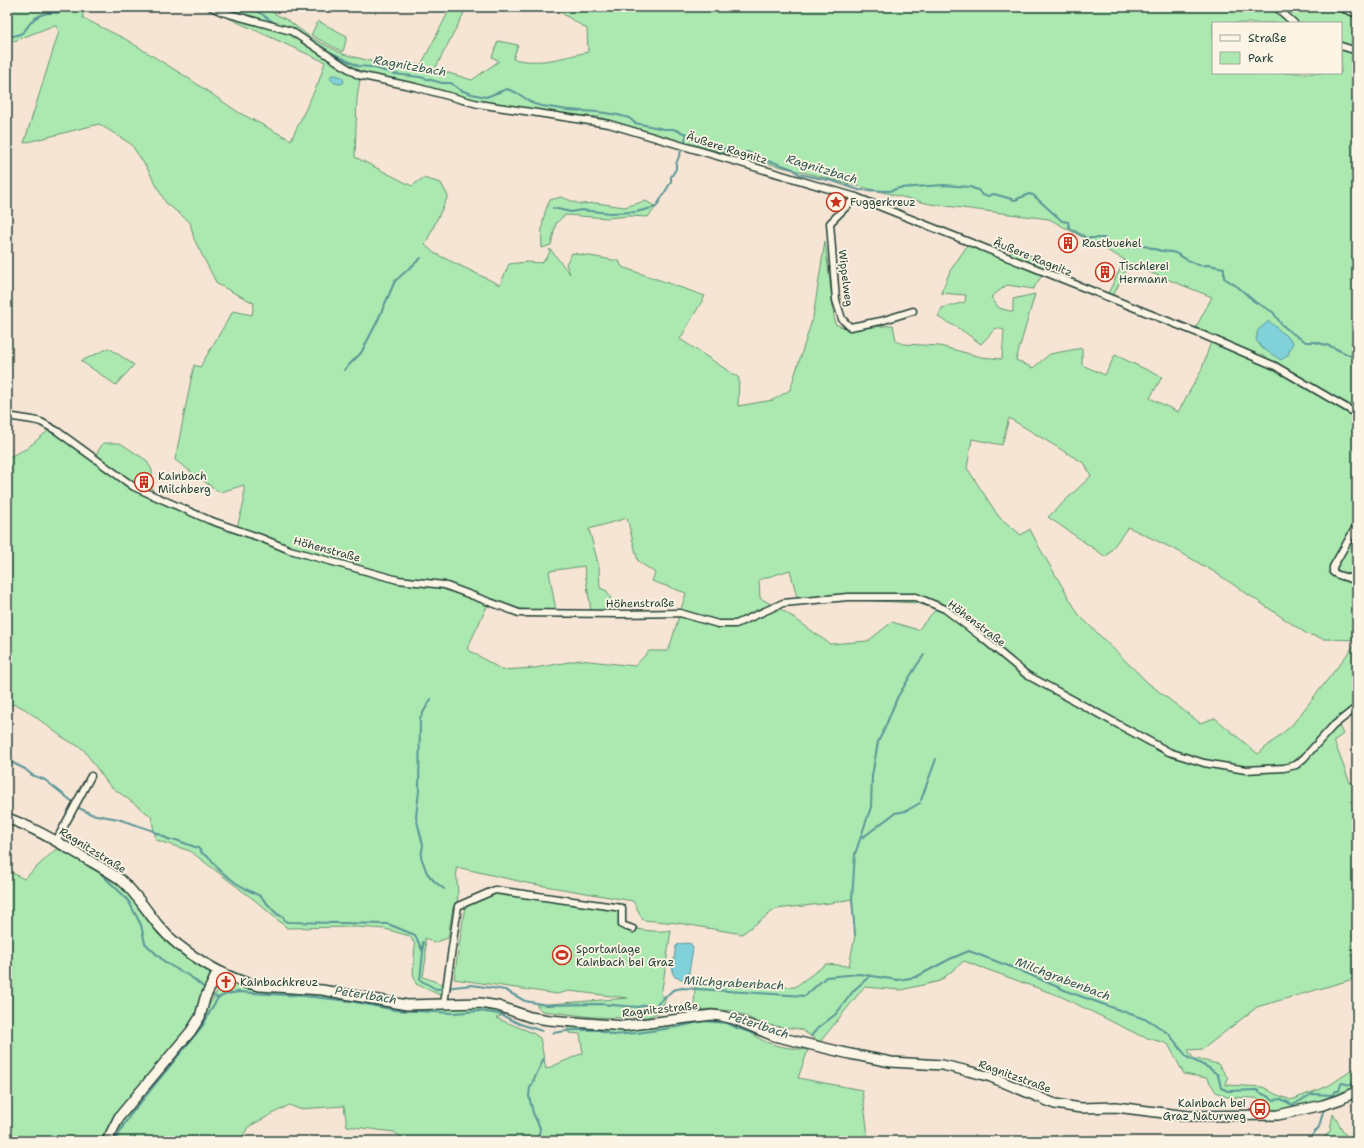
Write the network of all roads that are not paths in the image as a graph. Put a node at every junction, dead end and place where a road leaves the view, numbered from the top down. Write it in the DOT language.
graph roads {
  1 [pos="211,7"];
  2 [pos="1276,7"];
  3 [pos="1339,7"];
  4 [pos="1357,14"];
  5 [pos="1293,22"];
  6 [pos="1342,46"];
  7 [pos="1357,51"];
  8 [pos="856,197"];
  9 [pos="913,311"];
  10 [pos="1357,414"];
  11 [pos="7,416"];
  12 [pos="1357,525"];
  13 [pos="1357,581"];
  14 [pos="1357,707"];
  15 [pos="92,776"];
  16 [pos="7,818"];
  17 [pos="56,841"];
  18 [pos="633,929"];
  19 [pos="218,971"];
  20 [pos="444,1004"];
  21 [pos="1357,1091"];
  22 [pos="107,1141"];
  1 -- 8 [label="street, Äußere Ragnitz"];
  2 -- 5 [label="street"];
  3 -- 4 [label="street"];
  6 -- 7 [label="street"];
  8 -- 9 [label="street, Wippelweg"];
  8 -- 10 [label="street, Äußere Ragnitz"];
  11 -- 14 [label="street, Höhenstraße"];
  12 -- 13 [label="street"];
  15 -- 17 [label="street"];
  16 -- 17 [label="main road, Ragnitzstraße"];
  17 -- 19 [label="main road, Ragnitzstraße"];
  18 -- 20 [label="street"];
  19 -- 20 [label="main road, Ragnitzstraße"];
  19 -- 22 [label="main road"];
  20 -- 21 [label="main road, Ragnitzstraße"];
}
